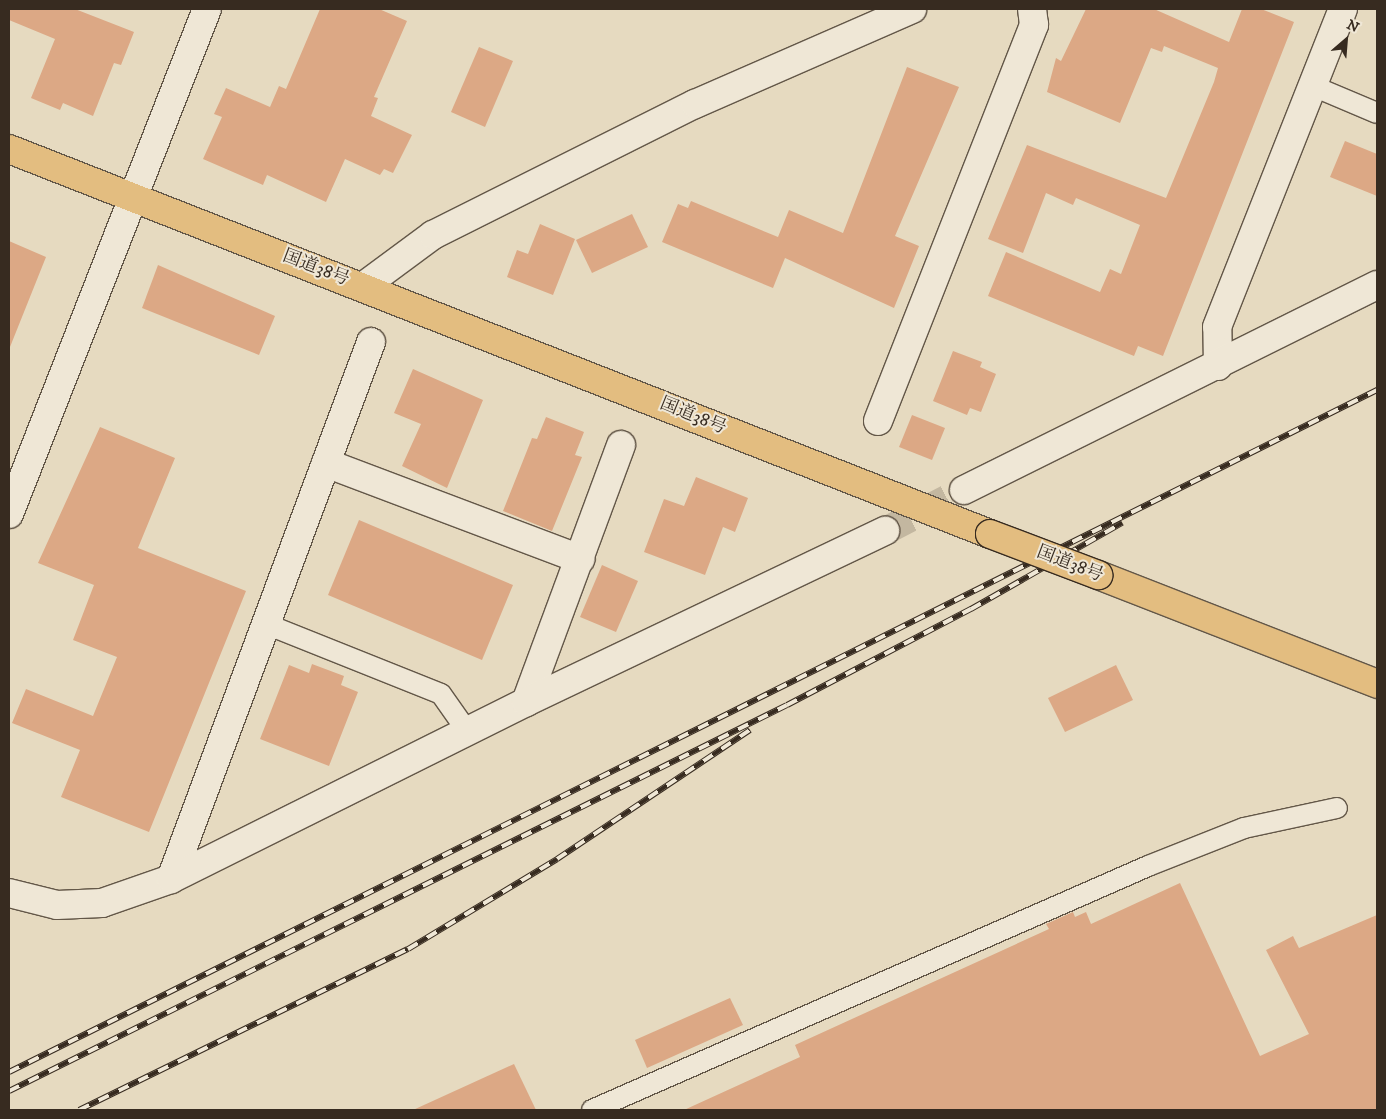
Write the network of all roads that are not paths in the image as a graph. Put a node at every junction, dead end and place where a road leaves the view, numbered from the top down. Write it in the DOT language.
graph roads {
  1 [pos="207,9"];
  2 [pos="912,9"];
  3 [pos="1032,9"];
  4 [pos="1343,9"];
  5 [pos="1313,86"];
  6 [pos="1377,113"];
  7 [pos="9,149"];
  8 [pos="133,198"];
  9 [pos="1377,285"];
  10 [pos="364,286"];
  11 [pos="371,342"];
  12 [pos="1218,366"];
  13 [pos="878,421"];
  14 [pos="621,445"];
  15 [pos="326,463"];
  16 [pos="964,490"];
  17 [pos="9,514"];
  18 [pos="885,531"];
  19 [pos="580,559"];
  20 [pos="266,624"];
  21 [pos="1377,684"];
  22 [pos="526,702"];
  23 [pos="467,731"];
  24 [pos="1337,808"];
  25 [pos="171,879"];
  26 [pos="9,893"];
  27 [pos="592,1110"];
  1 -- 8 [label="street"];
  2 -- 10 [label="street"];
  3 -- 13 [label="street"];
  4 -- 5 [label="street"];
  5 -- 6 [label="lane"];
  5 -- 12 [label="street"];
  7 -- 8 [label="highway, 国道38号"];
  8 -- 10 [label="highway, 国道38号"];
  8 -- 17 [label="street"];
  9 -- 12 [label="street"];
  10 -- 21 [label="highway, 国道38号, bridge"];
  11 -- 15 [label="street"];
  12 -- 16 [label="street"];
  14 -- 19 [label="street"];
  15 -- 19 [label="street"];
  15 -- 20 [label="street"];
  18 -- 22 [label="street"];
  19 -- 22 [label="street"];
  20 -- 23 [label="lane"];
  20 -- 25 [label="street"];
  22 -- 23 [label="street"];
  23 -- 25 [label="street"];
  24 -- 27 [label="lane"];
  25 -- 26 [label="street"];
}
